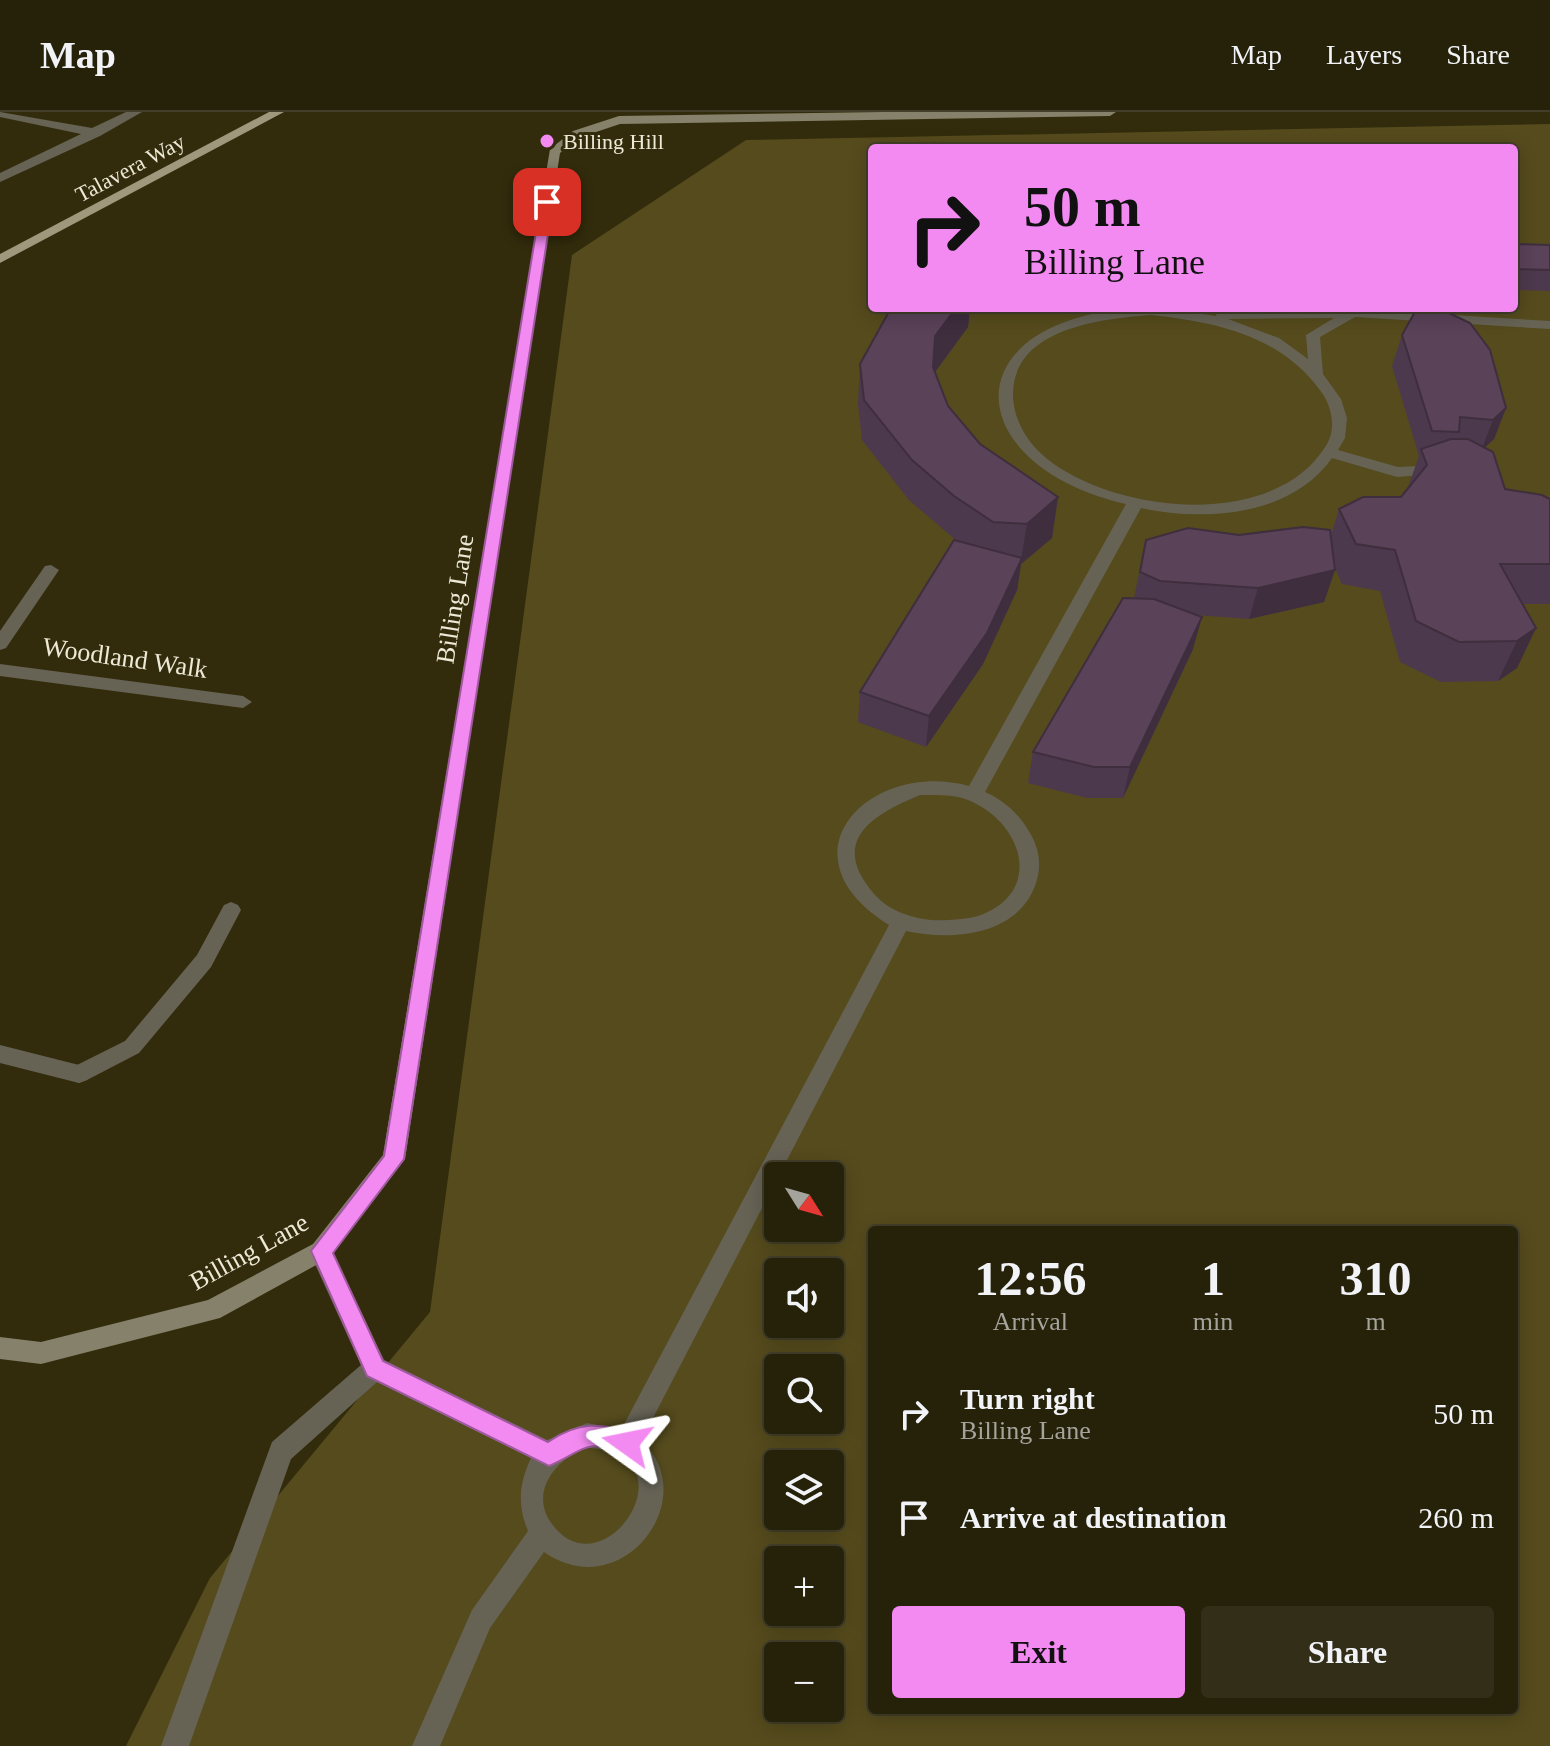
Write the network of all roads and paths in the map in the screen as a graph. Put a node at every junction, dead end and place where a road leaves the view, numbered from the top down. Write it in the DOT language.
graph roads {
  1 [pos="136,112"];
  2 [pos="278,112"];
  3 [pos="1110,112"];
  4 [pos="0,113"];
  5 [pos="1016,113"];
  6 [pos="96,133"];
  7 [pos="0,178"];
  8 [pos="0,259"];
  9 [pos="1139,312"];
  10 [pos="1161,312"];
  11 [pos="1354,313"];
  12 [pos="1200,316"];
  13 [pos="1550,325"];
  14 [pos="1317,372"];
  15 [pos="1331,453"];
  16 [pos="1458,474"];
  17 [pos="1135,503"];
  18 [pos="51,570"];
  19 [pos="0,644"];
  20 [pos="0,670"];
  21 [pos="243,702"];
  22 [pos="974,795"];
  23 [pos="231,910"];
  24 [pos="901,922"];
  25 [pos="0,1054"];
  26 [pos="321,1251"];
  27 [pos="0,1348"];
  28 [pos="375,1368"];
  29 [pos="627,1443"];
  30 [pos="549,1454"];
  31 [pos="542,1533"];
  32 [pos="175,1746"];
  33 [pos="426,1746"];
  1 -- 6 [label="street"];
  2 -- 8 [label="main road, Talavera Way"];
  3 -- 5 [label="street, Billing Lane"];
  4 -- 6 [label="street"];
  5 -- 26 [label="street, Billing Lane"];
  6 -- 7 [label="street"];
  9 -- 17 [label="street"];
  10 -- 12 [label="street"];
  11 -- 12 [label="street"];
  11 -- 13 [label="street"];
  11 -- 14 [label="street"];
  12 -- 14 [label="street"];
  14 -- 15 [label="street"];
  15 -- 16 [label="street"];
  15 -- 17 [label="street"];
  17 -- 22 [label="street"];
  18 -- 19 [label="street, Woodland Walk"];
  20 -- 21 [label="street, Woodland Walk"];
  22 -- 24 [label="street"];
  22 -- 24 [label="street"];
  23 -- 25 [label="street"];
  24 -- 29 [label="street"];
  26 -- 27 [label="street, Billing Lane"];
  26 -- 28 [label="street"];
  28 -- 30 [label="street"];
  28 -- 32 [label="street"];
  29 -- 30 [label="street"];
  29 -- 31 [label="street"];
  30 -- 31 [label="street"];
  31 -- 33 [label="street"];
}
